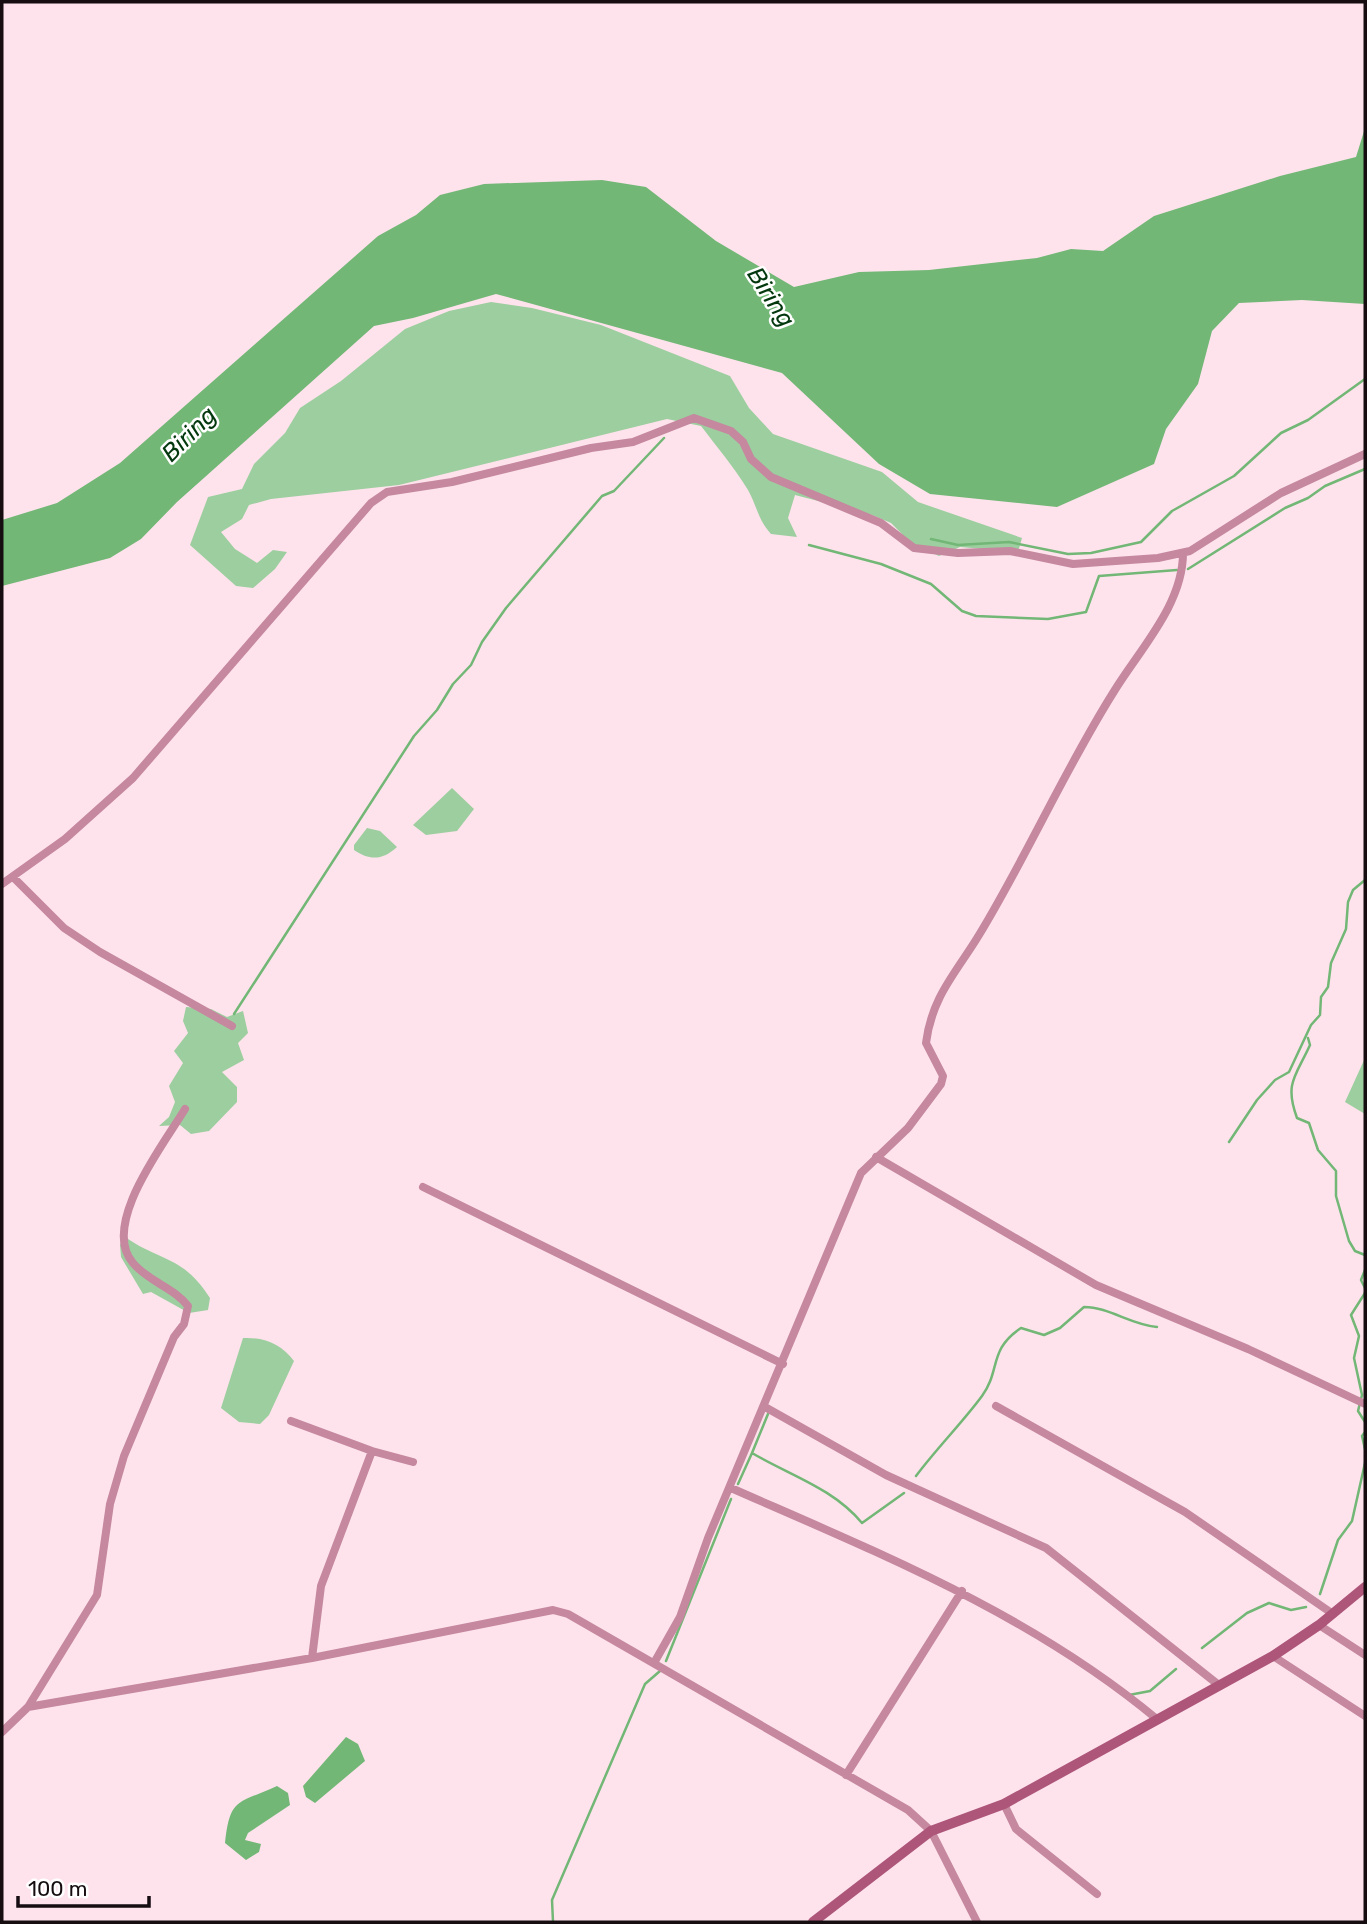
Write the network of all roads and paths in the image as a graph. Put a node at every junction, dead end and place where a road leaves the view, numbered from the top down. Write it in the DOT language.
graph roads {
  1 [pos="1365,454"];
  2 [pos="1183,553"];
  3 [pos="13,877"];
  4 [pos="2,884"];
  5 [pos="232,1026"];
  6 [pos="185,1109"];
  7 [pos="876,1157"];
  8 [pos="423,1187"];
  9 [pos="783,1364"];
  10 [pos="1365,1404"];
  11 [pos="996,1406"];
  12 [pos="765,1407"];
  13 [pos="291,1421"];
  14 [pos="372,1451"];
  15 [pos="413,1462"];
  16 [pos="731,1488"];
  17 [pos="1365,1587"];
  18 [pos="962,1591"];
  19 [pos="1332,1614"];
  20 [pos="1319,1625"];
  21 [pos="1365,1655"];
  22 [pos="1273,1656"];
  23 [pos="312,1658"];
  24 [pos="654,1663"];
  25 [pos="1220,1686"];
  26 [pos="29,1707"];
  27 [pos="1365,1716"];
  28 [pos="1158,1720"];
  29 [pos="2,1732"];
  30 [pos="846,1775"];
  31 [pos="1004,1804"];
  32 [pos="932,1831"];
  33 [pos="1097,1894"];
  34 [pos="813,1922"];
  35 [pos="977,1922"];
  1 -- 2 [label="street"];
  2 -- 3 [label="street"];
  2 -- 7 [label="street"];
  3 -- 4 [label="street"];
  3 -- 5 [label="street"];
  6 -- 26 [label="street"];
  7 -- 9 [label="street"];
  7 -- 10 [label="street"];
  8 -- 9 [label="street"];
  9 -- 12 [label="street"];
  11 -- 19 [label="street"];
  12 -- 16 [label="street"];
  12 -- 25 [label="street"];
  13 -- 14 [label="street"];
  14 -- 15 [label="street"];
  14 -- 23 [label="street"];
  16 -- 18 [label="street"];
  16 -- 24 [label="street"];
  17 -- 19 [label="street"];
  18 -- 28 [label="street"];
  18 -- 30 [label="street"];
  19 -- 20 [label="street"];
  20 -- 21 [label="street"];
  20 -- 22 [label="street"];
  22 -- 25 [label="street"];
  22 -- 27 [label="street"];
  23 -- 24 [label="street"];
  23 -- 26 [label="street"];
  24 -- 30 [label="street"];
  25 -- 28 [label="street"];
  26 -- 29 [label="street"];
  28 -- 31 [label="street"];
  30 -- 32 [label="street"];
  31 -- 32 [label="street"];
  31 -- 33 [label="street"];
  32 -- 34 [label="street"];
  32 -- 35 [label="street"];
}
